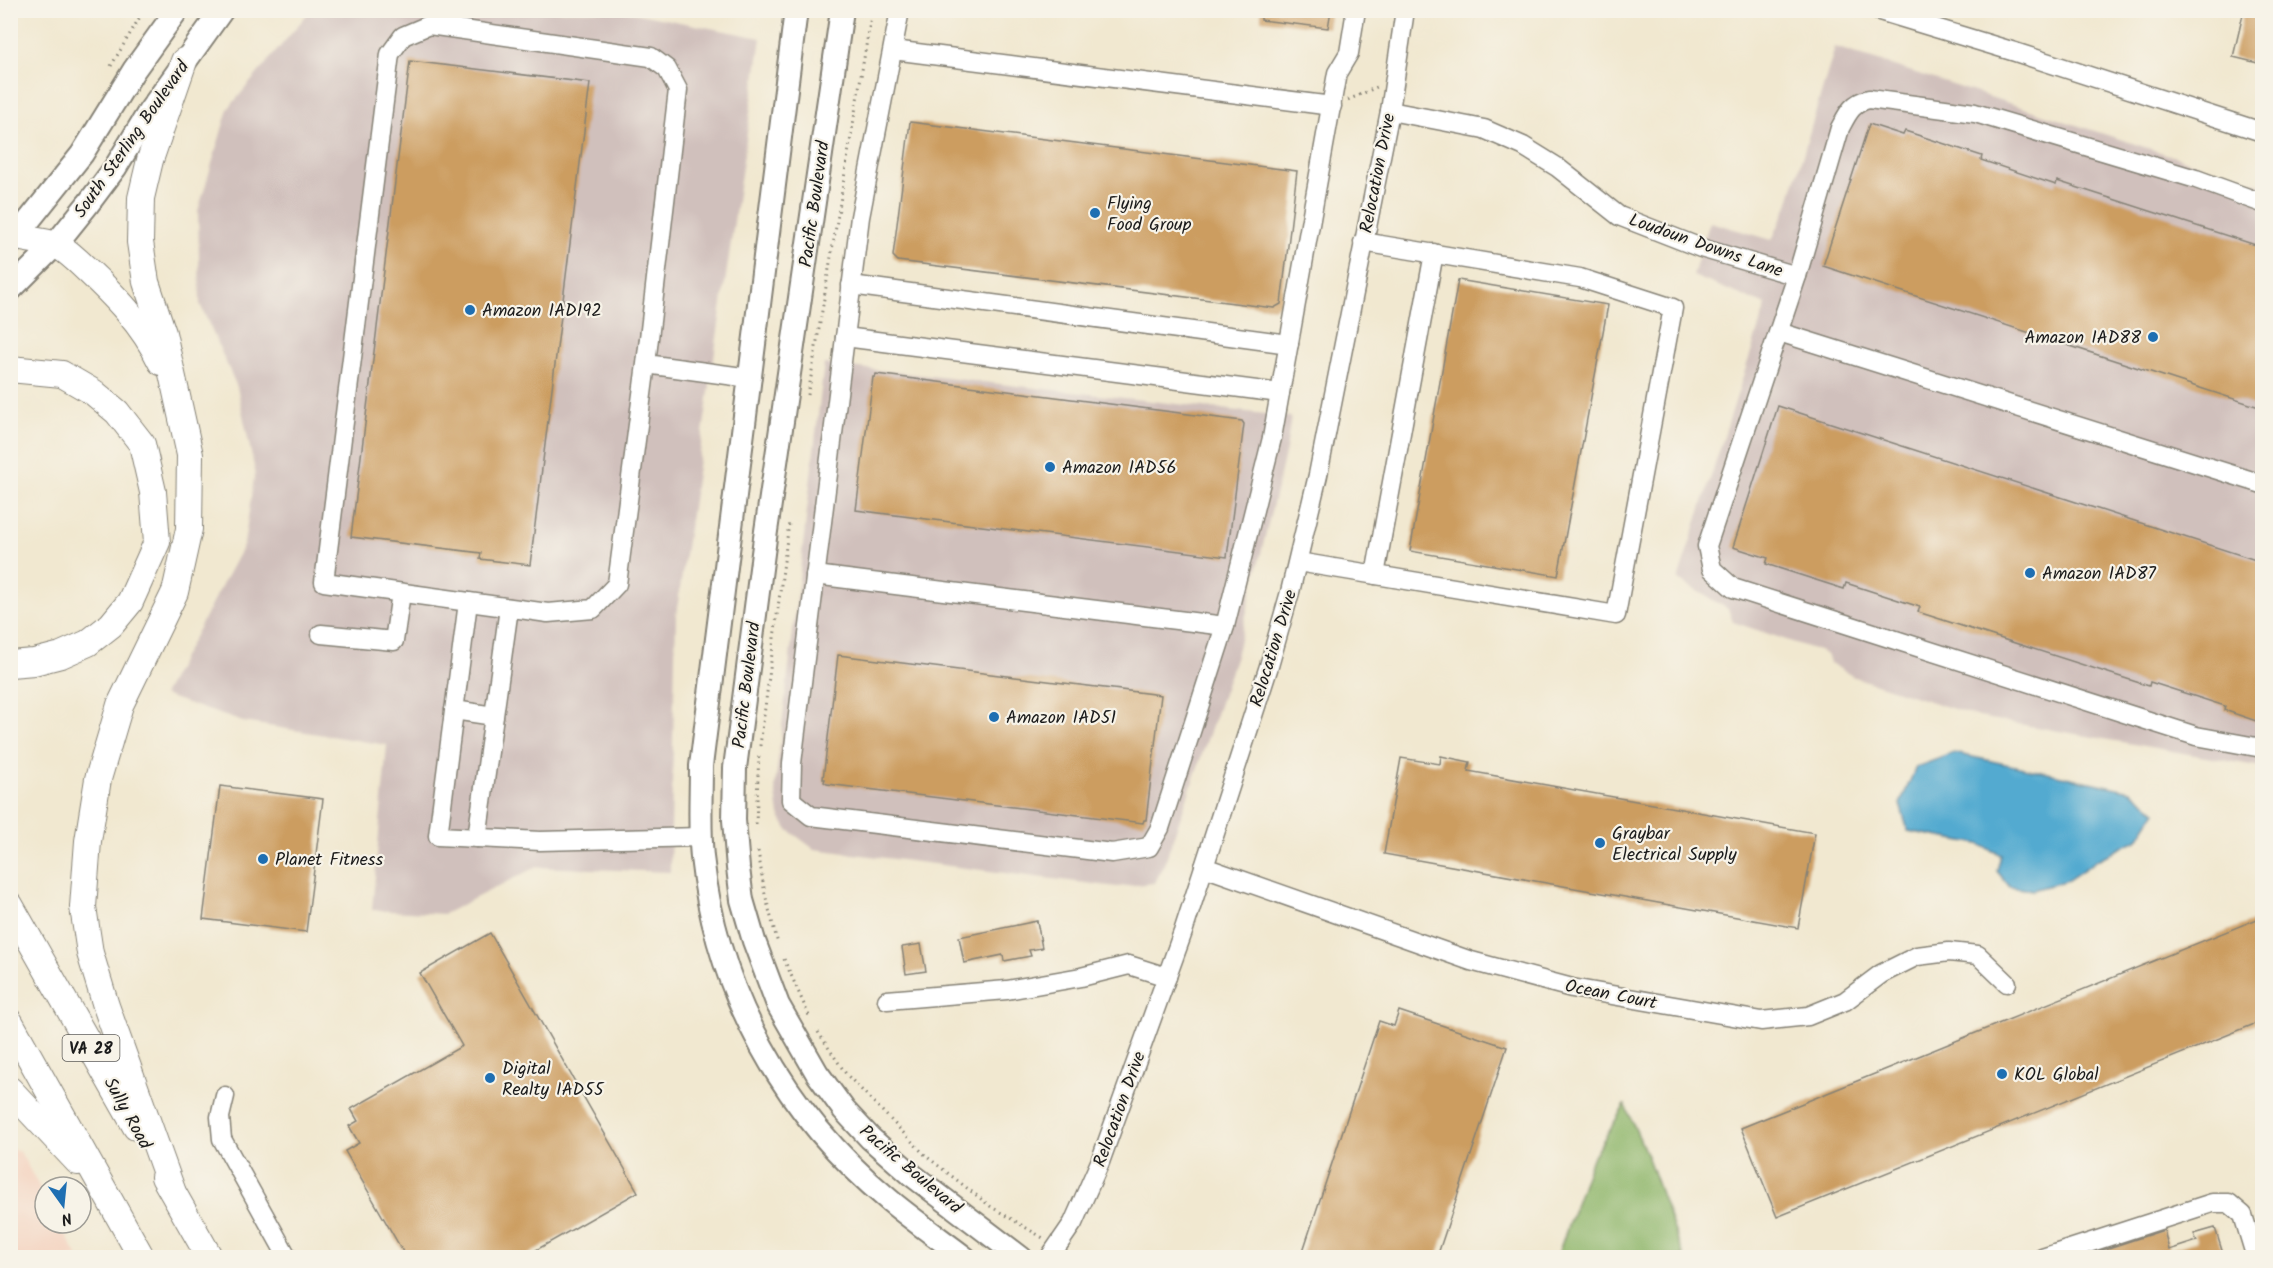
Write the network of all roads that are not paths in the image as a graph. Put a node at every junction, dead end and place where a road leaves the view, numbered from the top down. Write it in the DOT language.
graph roads {
  1 [pos="177,10"];
  2 [pos="222,10"];
  3 [pos="796,10"];
  4 [pos="842,10"];
  5 [pos="900,10"];
  6 [pos="1356,10"];
  7 [pos="1405,10"];
  8 [pos="1876,10"];
  9 [pos="893,50"];
  10 [pos="184,62"];
  11 [pos="1332,106"];
  12 [pos="1390,111"];
  13 [pos="2262,132"];
  14 [pos="2262,202"];
  15 [pos="14,241"];
  16 [pos="1363,242"];
  17 [pos="56,245"];
  18 [pos="1434,253"];
  19 [pos="1797,276"];
  20 [pos="852,285"];
  21 [pos="10,290"];
  22 [pos="1779,332"];
  23 [pos="845,337"];
  24 [pos="1289,344"];
  25 [pos="646,364"];
  26 [pos="10,369"];
  27 [pos="750,378"];
  28 [pos="1280,393"];
  29 [pos="179,398"];
  30 [pos="2262,483"];
  31 [pos="1298,562"];
  32 [pos="1375,574"];
  33 [pos="815,575"];
  34 [pos="401,593"];
  35 [pos="468,602"];
  36 [pos="509,608"];
  37 [pos="1225,626"];
  38 [pos="321,634"];
  39 [pos="10,664"];
  40 [pos="454,710"];
  41 [pos="494,716"];
  42 [pos="2262,748"];
  43 [pos="701,837"];
  44 [pos="477,838"];
  45 [pos="1204,867"];
  46 [pos="10,905"];
  47 [pos="1167,977"];
  48 [pos="2007,983"];
  49 [pos="887,1000"];
  50 [pos="10,1023"];
  51 [pos="10,1090"];
  52 [pos="225,1096"];
  53 [pos="101,1185"];
  54 [pos="172,1190"];
  55 [pos="1052,1252"];
  56 [pos="142,1257"];
  57 [pos="210,1257"];
  58 [pos="288,1257"];
  59 [pos="965,1257"];
  60 [pos="1021,1257"];
  61 [pos="2042,1257"];
  62 [pos="2256,1257"];
  1 -- 15 [label="main road, South Sterling Boulevard"];
  2 -- 10 [label="main road, South Sterling Boulevard"];
  3 -- 27 [label="main road, Pacific Boulevard"];
  4 -- 60 [label="main road, Pacific Boulevard"];
  5 -- 9 [label="street"];
  6 -- 11 [label="street"];
  7 -- 12 [label="street, Relocation Drive"];
  8 -- 13 [label="street"];
  9 -- 11 [label="street"];
  9 -- 20 [label="street"];
  10 -- 17 [label="main road, South Sterling Boulevard"];
  10 -- 29 [label="highway"];
  11 -- 24 [label="street"];
  12 -- 16 [label="street, Relocation Drive"];
  12 -- 19 [label="street, Loudoun Downs Lane"];
  14 -- 19 [label="street"];
  15 -- 17 [label="highway"];
  16 -- 18 [label="street"];
  16 -- 31 [label="street, Relocation Drive"];
  17 -- 21 [label="main road, South Sterling Boulevard"];
  17 -- 29 [label="highway"];
  18 -- 32 [label="street"];
  18 -- 32 [label="street"];
  19 -- 22 [label="street"];
  20 -- 23 [label="street"];
  20 -- 24 [label="street"];
  22 -- 30 [label="street"];
  22 -- 42 [label="street"];
  23 -- 28 [label="street"];
  23 -- 33 [label="street"];
  24 -- 28 [label="street"];
  25 -- 27 [label="street"];
  25 -- 34 [label="street"];
  25 -- 36 [label="street"];
  26 -- 39 [label="highway"];
  27 -- 43 [label="main road, Pacific Boulevard"];
  28 -- 37 [label="street"];
  29 -- 54 [label="highway"];
  31 -- 32 [label="street"];
  31 -- 45 [label="street, Relocation Drive"];
  33 -- 37 [label="street"];
  33 -- 37 [label="street"];
  34 -- 35 [label="street"];
  34 -- 38 [label="street"];
  35 -- 36 [label="street"];
  35 -- 40 [label="street"];
  36 -- 41 [label="street"];
  40 -- 41 [label="street"];
  40 -- 44 [label="street"];
  41 -- 44 [label="street"];
  43 -- 44 [label="street"];
  43 -- 59 [label="main road, Pacific Boulevard"];
  45 -- 47 [label="street, Relocation Drive"];
  45 -- 48 [label="street, Ocean Court"];
  46 -- 54 [label="highway, Sully Road / VA 28"];
  47 -- 49 [label="street"];
  47 -- 55 [label="street, Relocation Drive"];
  50 -- 53 [label="highway, VA 28"];
  51 -- 53 [label="highway"];
  52 -- 58 [label="street"];
  53 -- 56 [label="highway, VA 28"];
  54 -- 57 [label="highway, Sully Road / VA 28"];
  61 -- 62 [label="street"];
}
